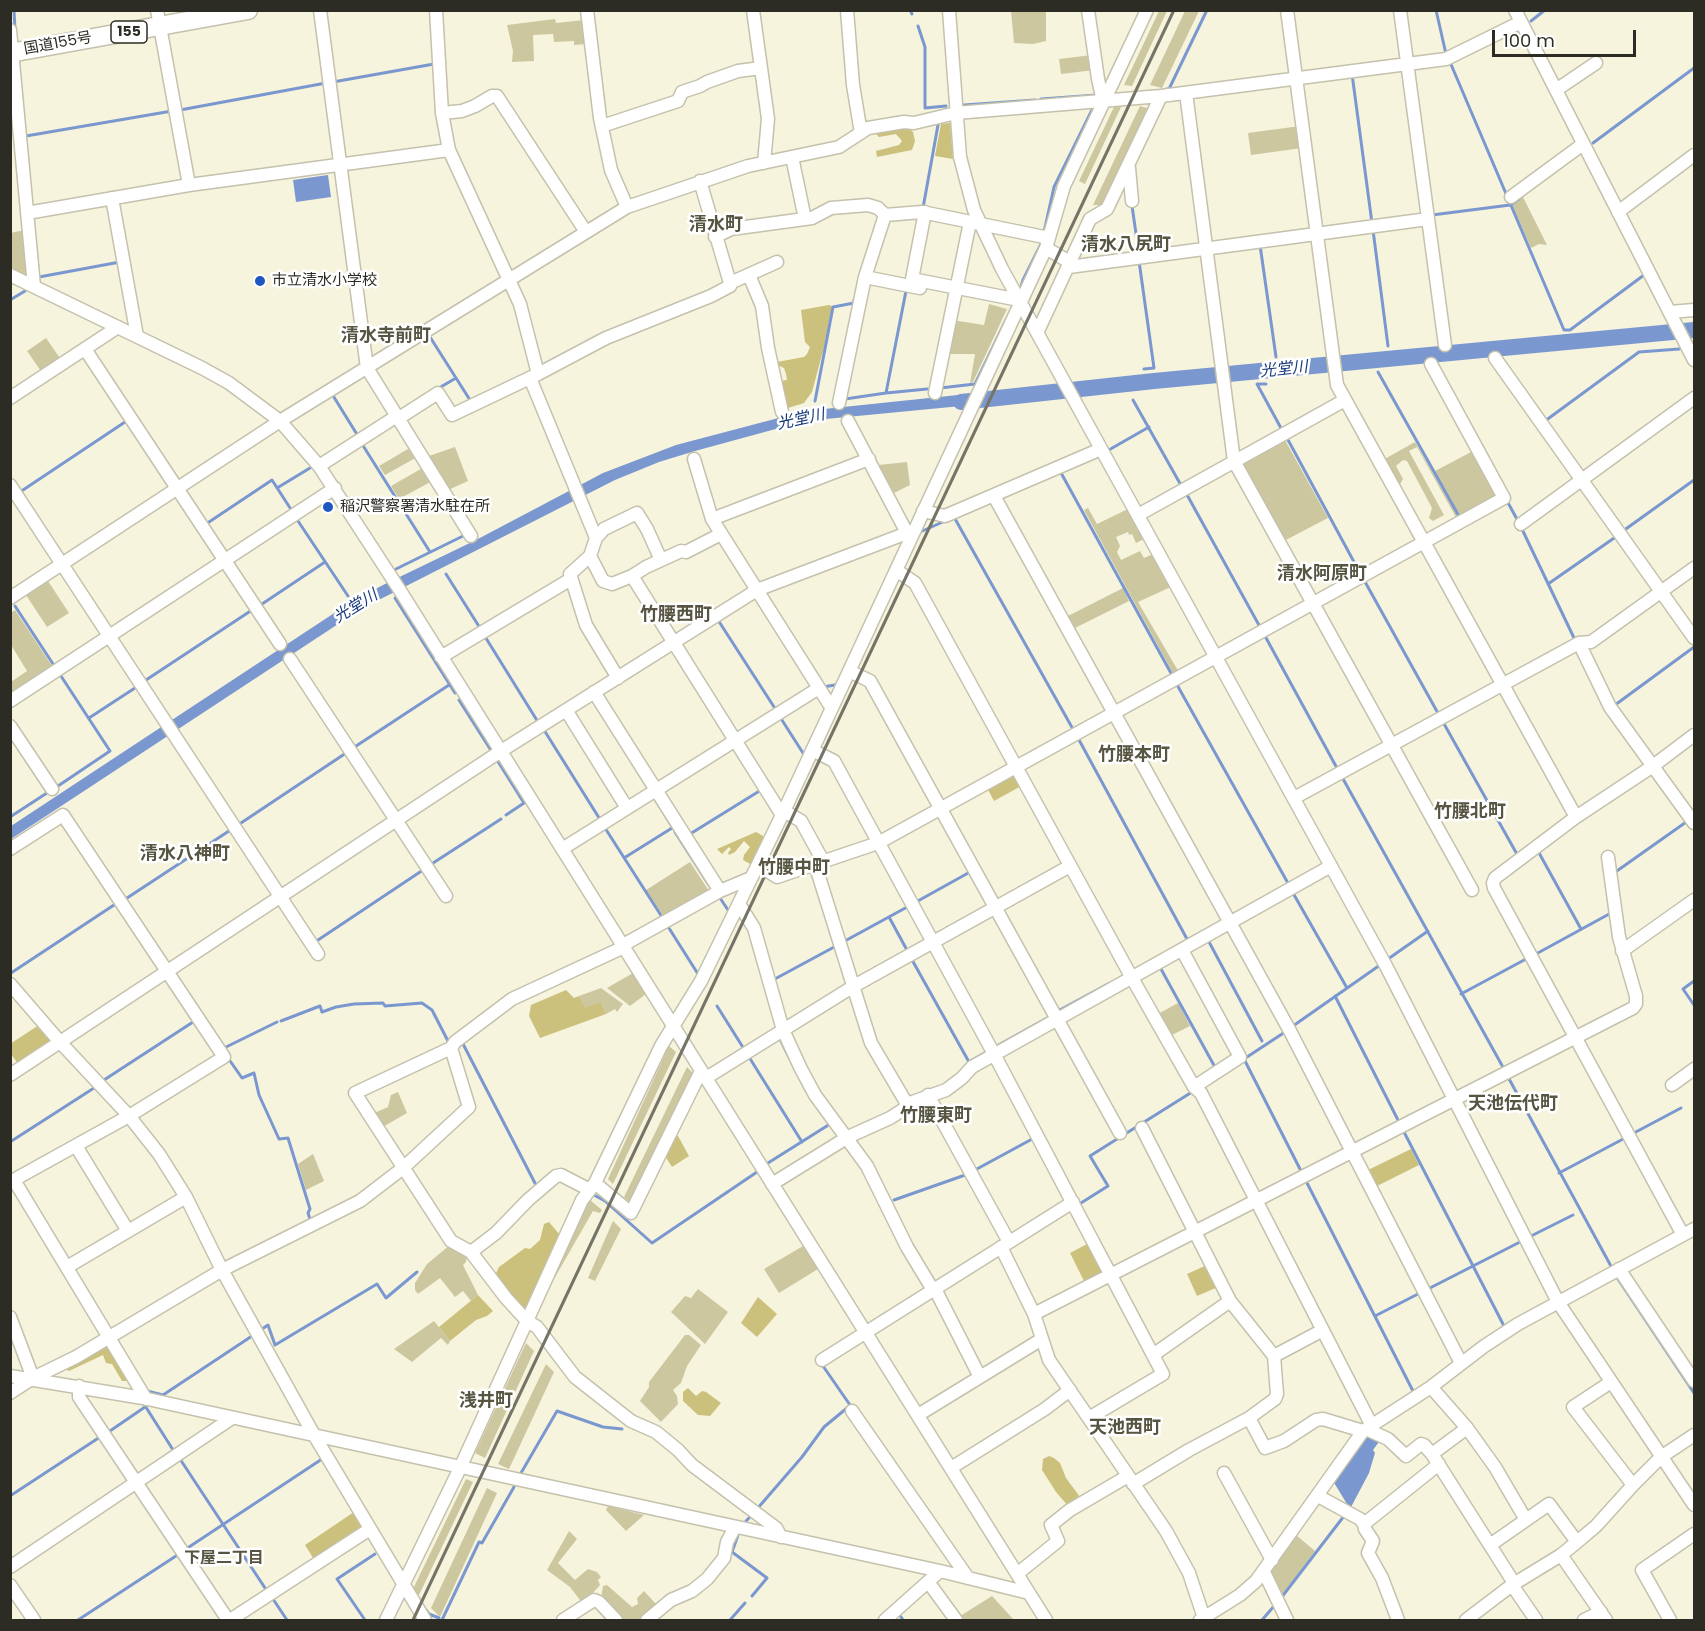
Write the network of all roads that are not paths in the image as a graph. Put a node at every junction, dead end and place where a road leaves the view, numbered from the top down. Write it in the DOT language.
graph roads {
  1 [pos="248,10"];
  2 [pos="320,10"];
  3 [pos="436,10"];
  4 [pos="587,10"];
  5 [pos="753,10"];
  6 [pos="847,10"];
  7 [pos="949,10"];
  8 [pos="1088,10"];
  9 [pos="1147,10"];
  10 [pos="1287,10"];
  11 [pos="1400,10"];
  12 [pos="1515,10"];
  13 [pos="159,18"];
  14 [pos="1521,22"];
  15 [pos="10,30"];
  16 [pos="12,53"];
  17 [pos="1596,63"];
  18 [pos="1407,64"];
  19 [pos="761,68"];
  20 [pos="1296,79"];
  21 [pos="1556,90"];
  22 [pos="1186,93"];
  23 [pos="1161,96"];
  24 [pos="1103,101"];
  25 [pos="442,113"];
  26 [pos="956,113"];
  27 [pos="602,126"];
  28 [pos="861,132"];
  29 [pos="16,142"];
  30 [pos="1583,144"];
  31 [pos="449,150"];
  32 [pos="1695,155"];
  33 [pos="792,157"];
  34 [pos="764,163"];
  35 [pos="340,164"];
  36 [pos="1129,166"];
  37 [pos="700,181"];
  38 [pos="189,185"];
  39 [pos="1511,197"];
  40 [pos="112,198"];
  41 [pos="1132,201"];
  42 [pos="627,207"];
  43 [pos="925,212"];
  44 [pos="1618,212"];
  45 [pos="27,213"];
  46 [pos="885,215"];
  47 [pos="805,219"];
  48 [pos="1428,219"];
  49 [pos="975,223"];
  50 [pos="586,232"];
  51 [pos="1317,234"];
  52 [pos="715,237"];
  53 [pos="1048,243"];
  54 [pos="1207,248"];
  55 [pos="777,262"];
  56 [pos="1070,265"];
  57 [pos="10,275"];
  58 [pos="749,275"];
  59 [pos="865,277"];
  60 [pos="508,281"];
  61 [pos="730,283"];
  62 [pos="34,286"];
  63 [pos="956,291"];
  64 [pos="1019,303"];
  65 [pos="1695,310"];
  66 [pos="1673,318"];
  67 [pos="118,327"];
  68 [pos="1037,333"];
  69 [pos="137,336"];
  70 [pos="1446,345"];
  71 [pos="85,349"];
  72 [pos="1495,358"];
  73 [pos="1695,360"];
  74 [pos="1431,364"];
  75 [pos="368,368"];
  76 [pos="534,376"];
  77 [pos="935,393"];
  78 [pos="10,398"];
  79 [pos="1695,398"];
  80 [pos="1345,400"];
  81 [pos="839,403"];
  82 [pos="782,412"];
  83 [pos="398,417"];
  84 [pos="848,420"];
  85 [pos="280,421"];
  86 [pos="1101,449"];
  87 [pos="694,459"];
  88 [pos="869,459"];
  89 [pos="1234,461"];
  90 [pos="319,466"];
  91 [pos="1581,480"];
  92 [pos="10,485"];
  93 [pos="178,488"];
  94 [pos="335,488"];
  95 [pos="994,496"];
  96 [pos="923,511"];
  97 [pos="1138,516"];
  98 [pos="712,519"];
  99 [pos="1521,524"];
  100 [pos="911,531"];
  101 [pos="721,534"];
  102 [pos="471,536"];
  103 [pos="596,538"];
  104 [pos="1424,543"];
  105 [pos="590,556"];
  106 [pos="225,560"];
  107 [pos="661,560"];
  108 [pos="63,564"];
  109 [pos="1695,568"];
  110 [pos="896,570"];
  111 [pos="632,576"];
  112 [pos="571,579"];
  113 [pos="757,590"];
  114 [pos="1661,592"];
  115 [pos="10,598"];
  116 [pos="1313,603"];
  117 [pos="109,636"];
  118 [pos="1695,638"];
  119 [pos="673,643"];
  120 [pos="1579,643"];
  121 [pos="280,644"];
  122 [pos="441,657"];
  123 [pos="1216,657"];
  124 [pos="290,659"];
  125 [pos="849,671"];
  126 [pos="618,678"];
  127 [pos="1502,685"];
  128 [pos="819,687"];
  129 [pos="594,692"];
  130 [pos="10,701"];
  131 [pos="831,707"];
  132 [pos="566,710"];
  133 [pos="1114,713"];
  134 [pos="10,726"];
  135 [pos="1695,735"];
  136 [pos="734,740"];
  137 [pos="1390,746"];
  138 [pos="812,750"];
  139 [pos="501,751"];
  140 [pos="1653,765"];
  141 [pos="1016,767"];
  142 [pos="52,789"];
  143 [pos="655,789"];
  144 [pos="1294,798"];
  145 [pos="627,808"];
  146 [pos="940,808"];
  147 [pos="783,813"];
  148 [pos="1576,816"];
  149 [pos="396,820"];
  150 [pos="1695,823"];
  151 [pos="879,843"];
  152 [pos="10,849"];
  153 [pos="562,849"];
  154 [pos="1608,857"];
  155 [pos="819,863"];
  156 [pos="758,865"];
  157 [pos="1331,866"];
  158 [pos="1071,867"];
  159 [pos="752,878"];
  160 [pos="1472,890"];
  161 [pos="720,891"];
  162 [pos="280,896"];
  163 [pos="446,896"];
  164 [pos="1695,900"];
  165 [pos="739,904"];
  166 [pos="996,908"];
  167 [pos="1230,923"];
  168 [pos="933,942"];
  169 [pos="624,946"];
  170 [pos="1182,950"];
  171 [pos="1622,951"];
  172 [pos="318,954"];
  173 [pos="167,971"];
  174 [pos="1132,978"];
  175 [pos="10,984"];
  176 [pos="854,986"];
  177 [pos="1056,1019"];
  178 [pos="673,1026"];
  179 [pos="783,1030"];
  180 [pos="1575,1038"];
  181 [pos="60,1042"];
  182 [pos="451,1048"];
  183 [pos="994,1054"];
  184 [pos="1695,1069"];
  185 [pos="10,1075"];
  186 [pos="703,1075"];
  187 [pos="1672,1085"];
  188 [pos="1194,1087"];
  189 [pos="928,1095"];
  190 [pos="1453,1099"];
  191 [pos="907,1104"];
  192 [pos="129,1116"];
  193 [pos="1142,1128"];
  194 [pos="1120,1133"];
  195 [pos="848,1137"];
  196 [pos="76,1146"];
  197 [pos="1352,1151"];
  198 [pos="403,1168"];
  199 [pos="12,1181"];
  200 [pos="772,1184"];
  201 [pos="592,1186"];
  202 [pos="186,1197"];
  203 [pos="1256,1201"];
  204 [pos="1073,1202"];
  205 [pos="1695,1229"];
  206 [pos="128,1231"];
  207 [pos="1195,1232"];
  208 [pos="1683,1235"];
  209 [pos="1005,1245"];
  210 [pos="471,1252"];
  211 [pos="67,1267"];
  212 [pos="1619,1269"];
  213 [pos="222,1270"];
  214 [pos="1111,1275"];
  215 [pos="934,1290"];
  216 [pos="1230,1301"];
  217 [pos="1558,1302"];
  218 [pos="1035,1314"];
  219 [pos="10,1317"];
  220 [pos="527,1321"];
  221 [pos="1323,1330"];
  222 [pos="866,1332"];
  223 [pos="110,1338"];
  224 [pos="1042,1339"];
  225 [pos="1153,1355"];
  226 [pos="1274,1356"];
  227 [pos="822,1360"];
  228 [pos="1461,1363"];
  229 [pos="10,1376"];
  230 [pos="980,1377"];
  231 [pos="33,1378"];
  232 [pos="1695,1381"];
  233 [pos="1611,1382"];
  234 [pos="79,1386"];
  235 [pos="1431,1387"];
  236 [pos="1070,1390"];
  237 [pos="10,1393"];
  238 [pos="145,1398"];
  239 [pos="852,1410"];
  240 [pos="918,1415"];
  241 [pos="232,1418"];
  242 [pos="1089,1418"];
  243 [pos="1249,1418"];
  244 [pos="1467,1428"];
  245 [pos="1367,1429"];
  246 [pos="314,1435"];
  247 [pos="1695,1435"];
  248 [pos="1661,1457"];
  249 [pos="1435,1459"];
  250 [pos="460,1468"];
  251 [pos="951,1468"];
  252 [pos="1224,1473"];
  253 [pos="1131,1480"];
  254 [pos="136,1482"];
  255 [pos="1633,1485"];
  256 [pos="1318,1496"];
  257 [pos="1695,1505"];
  258 [pos="1526,1520"];
  259 [pos="1364,1524"];
  260 [pos="735,1527"];
  261 [pos="370,1529"];
  262 [pos="1695,1534"];
  263 [pos="782,1537"];
  264 [pos="1577,1542"];
  265 [pos="1490,1545"];
  266 [pos="1561,1555"];
  267 [pos="1272,1560"];
  268 [pos="10,1567"];
  269 [pos="940,1571"];
  270 [pos="1264,1572"];
  271 [pos="1017,1574"];
  272 [pos="968,1578"];
  273 [pos="929,1583"];
  274 [pos="1513,1584"];
  275 [pos="10,1585"];
  276 [pos="403,1586"];
  277 [pos="1029,1593"];
  278 [pos="1604,1616"];
  279 [pos="893,1618"];
  280 [pos="1202,1619"];
  281 [pos="34,1620"];
  282 [pos="229,1620"];
  283 [pos="386,1620"];
  284 [pos="425,1620"];
  285 [pos="562,1620"];
  286 [pos="616,1620"];
  287 [pos="647,1620"];
  288 [pos="956,1620"];
  289 [pos="1046,1620"];
  290 [pos="1287,1620"];
  291 [pos="1398,1620"];
  292 [pos="1466,1620"];
  293 [pos="1536,1620"];
  294 [pos="1584,1620"];
  295 [pos="1670,1620"];
  1 -- 13 [label="highway, 国道155号 / 155"];
  2 -- 35 [label="street"];
  3 -- 25 [label="street"];
  4 -- 27 [label="street"];
  5 -- 19 [label="street"];
  6 -- 28 [label="street"];
  7 -- 26 [label="street"];
  8 -- 24 [label="street"];
  9 -- 24 [label="street"];
  10 -- 20 [label="street"];
  11 -- 18 [label="street"];
  12 -- 14 [label="street"];
  13 -- 16 [label="highway, 国道155号 / 155"];
  13 -- 38 [label="street"];
  14 -- 18 [label="street"];
  14 -- 21 [label="street"];
  15 -- 16 [label="street"];
  16 -- 29 [label="street"];
  17 -- 21 [label="street"];
  18 -- 20 [label="street"];
  18 -- 48 [label="street"];
  19 -- 27 [label="street"];
  19 -- 34 [label="street"];
  20 -- 22 [label="street"];
  20 -- 51 [label="street"];
  21 -- 30 [label="street"];
  22 -- 23 [label="street"];
  22 -- 54 [label="street"];
  23 -- 24 [label="street"];
  23 -- 36 [label="street"];
  24 -- 26 [label="street"];
  24 -- 53 [label="street"];
  25 -- 31 [label="street"];
  25 -- 50 [label="street"];
  26 -- 28 [label="street"];
  26 -- 49 [label="street"];
  27 -- 42 [label="street"];
  28 -- 33 [label="street"];
  29 -- 45 [label="street"];
  30 -- 39 [label="street"];
  30 -- 44 [label="street"];
  31 -- 35 [label="street"];
  31 -- 60 [label="street"];
  32 -- 44 [label="street"];
  33 -- 34 [label="street"];
  33 -- 47 [label="street"];
  34 -- 37 [label="street"];
  35 -- 38 [label="street"];
  35 -- 75 [label="street"];
  36 -- 41 [label="street"];
  36 -- 56 [label="street"];
  37 -- 42 [label="street"];
  37 -- 52 [label="street"];
  38 -- 40 [label="street"];
  40 -- 45 [label="street"];
  40 -- 69 [label="street"];
  42 -- 50 [label="street"];
  43 -- 46 [label="street"];
  43 -- 49 [label="street"];
  43 -- 63 [label="street"];
  44 -- 66 [label="street"];
  45 -- 62 [label="street"];
  46 -- 47 [label="street"];
  46 -- 59 [label="street"];
  47 -- 52 [label="street"];
  48 -- 51 [label="street"];
  48 -- 70 [label="street"];
  49 -- 53 [label="street"];
  49 -- 63 [label="street"];
  49 -- 64 [label="street"];
  50 -- 60 [label="street"];
  51 -- 54 [label="street"];
  51 -- 80 [label="street"];
  52 -- 61 [label="street"];
  53 -- 56 [label="street"];
  53 -- 64 [label="street"];
  54 -- 56 [label="street"];
  54 -- 89 [label="street"];
  55 -- 58 [label="street"];
  56 -- 68 [label="street"];
  57 -- 62 [label="street"];
  58 -- 61 [label="street"];
  58 -- 82 [label="street"];
  59 -- 63 [label="street"];
  59 -- 81 [label="street"];
  60 -- 75 [label="street"];
  60 -- 76 [label="street"];
  61 -- 76 [label="street"];
  62 -- 67 [label="street"];
  63 -- 64 [label="street"];
  63 -- 77 [label="street"];
  64 -- 68 [label="street"];
  64 -- 96 [label="street"];
  65 -- 66 [label="street"];
  66 -- 73 [label="street"];
  67 -- 69 [label="street"];
  67 -- 71 [label="street"];
  68 -- 86 [label="street"];
  69 -- 85 [label="street"];
  71 -- 78 [label="street"];
  71 -- 93 [label="street"];
  72 -- 91 [label="street"];
  74 -- 104 [label="street"];
  75 -- 83 [label="street"];
  75 -- 85 [label="street"];
  76 -- 83 [label="street"];
  76 -- 103 [label="street"];
  79 -- 91 [label="street"];
  80 -- 89 [label="street"];
  80 -- 104 [label="street"];
  83 -- 90 [label="street"];
  83 -- 102 [label="street"];
  84 -- 88 [label="street"];
  85 -- 90 [label="street"];
  85 -- 93 [label="street"];
  86 -- 95 [label="street"];
  86 -- 97 [label="street"];
  87 -- 98 [label="street"];
  88 -- 98 [label="street"];
  88 -- 100 [label="street"];
  89 -- 97 [label="street"];
  89 -- 116 [label="street"];
  90 -- 94 [label="street"];
  91 -- 99 [label="street"];
  91 -- 114 [label="street"];
  92 -- 108 [label="street"];
  93 -- 106 [label="street"];
  93 -- 108 [label="street"];
  94 -- 106 [label="street"];
  94 -- 122 [label="street"];
  95 -- 96 [label="street"];
  95 -- 133 [label="street"];
  96 -- 100 [label="street"];
  97 -- 123 [label="street"];
  98 -- 101 [label="street"];
  100 -- 110 [label="street"];
  100 -- 113 [label="street"];
  101 -- 107 [label="street"];
  101 -- 113 [label="street"];
  103 -- 105 [label="street"];
  103 -- 107 [label="street"];
  104 -- 116 [label="street"];
  104 -- 127 [label="street"];
  105 -- 111 [label="street"];
  105 -- 112 [label="street"];
  106 -- 117 [label="street"];
  106 -- 121 [label="street"];
  107 -- 111 [label="street"];
  108 -- 115 [label="street"];
  108 -- 117 [label="street"];
  109 -- 114 [label="street"];
  110 -- 125 [label="street"];
  110 -- 141 [label="street"];
  111 -- 119 [label="street"];
  112 -- 122 [label="street"];
  112 -- 126 [label="street"];
  113 -- 119 [label="street"];
  113 -- 128 [label="street"];
  114 -- 118 [label="street"];
  114 -- 120 [label="street"];
  116 -- 123 [label="street"];
  116 -- 137 [label="street"];
  117 -- 130 [label="street"];
  117 -- 162 [label="street"];
  119 -- 126 [label="street"];
  119 -- 136 [label="street"];
  120 -- 127 [label="street"];
  120 -- 140 [label="street"];
  122 -- 139 [label="street"];
  123 -- 133 [label="street"];
  123 -- 144 [label="street"];
  124 -- 149 [label="street"];
  125 -- 131 [label="street"];
  125 -- 146 [label="street"];
  126 -- 129 [label="street"];
  127 -- 137 [label="street"];
  127 -- 148 [label="street"];
  128 -- 131 [label="street"];
  128 -- 136 [label="street"];
  129 -- 132 [label="street"];
  129 -- 143 [label="street"];
  131 -- 138 [label="street"];
  132 -- 139 [label="street"];
  132 -- 145 [label="street"];
  133 -- 141 [label="street"];
  133 -- 167 [label="street"];
  134 -- 142 [label="street"];
  135 -- 140 [label="street"];
  136 -- 143 [label="street"];
  136 -- 147 [label="street"];
  137 -- 144 [label="street"];
  137 -- 160 [label="street"];
  138 -- 147 [label="street"];
  138 -- 151 [label="street"];
  139 -- 149 [label="street"];
  139 -- 153 [label="street"];
  140 -- 148 [label="street"];
  140 -- 150 [label="street"];
  141 -- 146 [label="street"];
  141 -- 158 [label="street"];
  143 -- 145 [label="street"];
  143 -- 161 [label="street"];
  144 -- 157 [label="street"];
  145 -- 153 [label="street"];
  146 -- 151 [label="street"];
  146 -- 166 [label="street"];
  147 -- 155 [label="street"];
  147 -- 156 [label="street"];
  148 -- 180 [label="street"];
  149 -- 162 [label="street"];
  149 -- 163 [label="street"];
  151 -- 155 [label="street"];
  151 -- 168 [label="street"];
  152 -- 173 [label="street"];
  153 -- 169 [label="street"];
  154 -- 171 [label="street"];
  155 -- 156 [label="street"];
  155 -- 176 [label="street"];
  156 -- 159 [label="street"];
  157 -- 167 [label="street"];
  157 -- 190 [label="street"];
  158 -- 166 [label="street"];
  158 -- 174 [label="street"];
  159 -- 161 [label="street"];
  159 -- 165 [label="street"];
  161 -- 169 [label="street"];
  162 -- 172 [label="street"];
  162 -- 173 [label="street"];
  164 -- 171 [label="street"];
  165 -- 178 [label="street"];
  165 -- 179 [label="street"];
  166 -- 168 [label="street"];
  166 -- 177 [label="street"];
  167 -- 170 [label="street"];
  167 -- 197 [label="street"];
  168 -- 176 [label="street"];
  168 -- 183 [label="street"];
  169 -- 178 [label="street"];
  169 -- 182 [label="street"];
  170 -- 174 [label="street"];
  170 -- 188 [label="street"];
  171 -- 180 [label="street"];
  173 -- 181 [label="street"];
  173 -- 192 [label="street"];
  174 -- 177 [label="street"];
  174 -- 188 [label="street"];
  175 -- 181 [label="street"];
  176 -- 179 [label="street"];
  176 -- 191 [label="street"];
  177 -- 183 [label="street"];
  177 -- 194 [label="street"];
  178 -- 186 [label="street"];
  178 -- 201 [label="street"];
  179 -- 186 [label="street"];
  179 -- 195 [label="street"];
  180 -- 190 [label="street"];
  180 -- 208 [label="street"];
  181 -- 185 [label="street"];
  181 -- 192 [label="street"];
  182 -- 198 [label="street"];
  182 -- 198 [label="street"];
  183 -- 189 [label="street"];
  183 -- 204 [label="street"];
  184 -- 187 [label="street"];
  186 -- 200 [label="street"];
  186 -- 201 [label="street"];
  188 -- 203 [label="street"];
  189 -- 191 [label="street"];
  189 -- 209 [label="street"];
  190 -- 197 [label="street"];
  190 -- 217 [label="street"];
  191 -- 195 [label="street"];
  192 -- 196 [label="street"];
  192 -- 202 [label="street"];
  193 -- 207 [label="street"];
  195 -- 200 [label="street"];
  195 -- 215 [label="street"];
  196 -- 199 [label="street"];
  196 -- 206 [label="street"];
  197 -- 203 [label="street"];
  197 -- 228 [label="street"];
  198 -- 210 [label="street"];
  198 -- 213 [label="street"];
  199 -- 211 [label="street"];
  200 -- 222 [label="street"];
  201 -- 210 [label="street"];
  201 -- 220 [label="street"];
  202 -- 206 [label="street"];
  202 -- 213 [label="street"];
  203 -- 207 [label="street"];
  203 -- 221 [label="street"];
  204 -- 209 [label="street"];
  204 -- 214 [label="street"];
  205 -- 208 [label="street"];
  206 -- 211 [label="street"];
  207 -- 214 [label="street"];
  207 -- 216 [label="street"];
  208 -- 212 [label="street"];
  209 -- 215 [label="street"];
  209 -- 218 [label="street"];
  210 -- 220 [label="street"];
  211 -- 223 [label="street"];
  212 -- 217 [label="street"];
  212 -- 232 [label="street"];
  213 -- 223 [label="street"];
  213 -- 246 [label="street"];
  214 -- 218 [label="street"];
  214 -- 225 [label="street"];
  215 -- 222 [label="street"];
  215 -- 230 [label="street"];
  216 -- 225 [label="street"];
  216 -- 226 [label="street"];
  217 -- 228 [label="street"];
  217 -- 233 [label="street"];
  218 -- 224 [label="street"];
  219 -- 231 [label="street"];
  220 -- 250 [label="street"];
  220 -- 263 [label="street"];
  221 -- 226 [label="street"];
  221 -- 245 [label="street"];
  222 -- 227 [label="street"];
  222 -- 240 [label="street"];
  223 -- 231 [label="street"];
  223 -- 238 [label="street"];
  224 -- 230 [label="street"];
  224 -- 236 [label="street"];
  225 -- 242 [label="street"];
  226 -- 243 [label="street"];
  228 -- 235 [label="street"];
  229 -- 231 [label="street"];
  230 -- 240 [label="street"];
  231 -- 234 [label="street"];
  231 -- 237 [label="street"];
  233 -- 248 [label="street"];
  233 -- 255 [label="street"];
  234 -- 238 [label="street"];
  234 -- 254 [label="street"];
  235 -- 244 [label="street"];
  235 -- 245 [label="street"];
  236 -- 242 [label="street"];
  236 -- 251 [label="street"];
  238 -- 241 [label="street"];
  239 -- 272 [label="street"];
  240 -- 251 [label="street"];
  241 -- 246 [label="street"];
  241 -- 254 [label="street"];
  242 -- 253 [label="street"];
  243 -- 245 [label="street"];
  243 -- 253 [label="street"];
  244 -- 249 [label="street"];
  244 -- 258 [label="street"];
  245 -- 249 [label="street"];
  245 -- 256 [label="street"];
  246 -- 250 [label="street"];
  246 -- 261 [label="street"];
  247 -- 248 [label="street"];
  248 -- 255 [label="street"];
  248 -- 257 [label="street"];
  249 -- 259 [label="street"];
  249 -- 265 [label="street"];
  250 -- 260 [label="street"];
  250 -- 276 [label="street"];
  251 -- 271 [label="street"];
  252 -- 267 [label="street"];
  253 -- 271 [label="street"];
  253 -- 280 [label="street"];
  254 -- 268 [label="street"];
  254 -- 282 [label="street"];
  255 -- 264 [label="street"];
  256 -- 259 [label="street"];
  256 -- 267 [label="street"];
  258 -- 264 [label="street"];
  258 -- 265 [label="street"];
  259 -- 291 [label="street"];
  260 -- 263 [label="street"];
  260 -- 287 [label="street"];
  261 -- 276 [label="street"];
  261 -- 282 [label="street"];
  262 -- 295 [label="street"];
  263 -- 269 [label="street"];
  264 -- 266 [label="street"];
  265 -- 274 [label="street"];
  266 -- 274 [label="street"];
  266 -- 278 [label="street"];
  267 -- 270 [label="street"];
  269 -- 272 [label="street"];
  269 -- 273 [label="street"];
  270 -- 280 [label="street"];
  270 -- 290 [label="street"];
  271 -- 277 [label="street"];
  272 -- 277 [label="street"];
  273 -- 279 [label="street"];
  273 -- 288 [label="street"];
  274 -- 292 [label="street"];
  274 -- 293 [label="street"];
  275 -- 281 [label="street"];
  276 -- 283 [label="street"];
  276 -- 284 [label="street"];
  277 -- 289 [label="street"];
  278 -- 294 [label="street"];
  285 -- 286 [label="street"];
}
